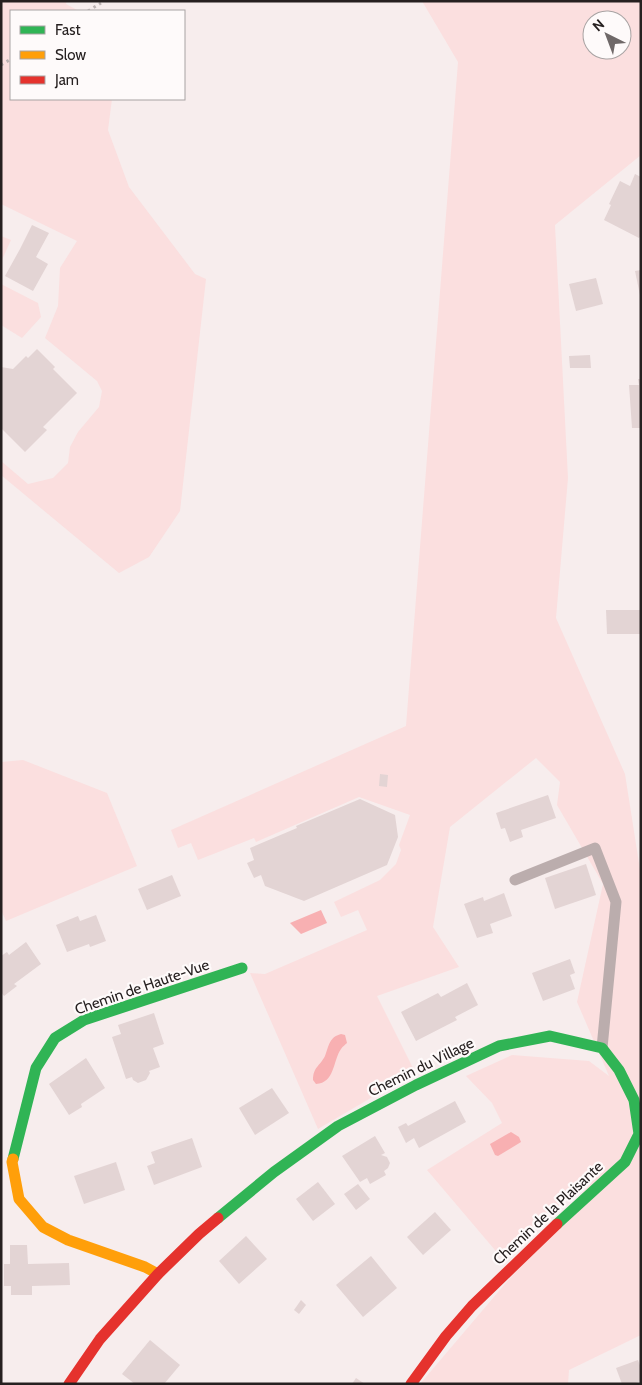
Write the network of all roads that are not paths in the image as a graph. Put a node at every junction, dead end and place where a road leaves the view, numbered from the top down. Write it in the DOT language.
graph roads {
  1 [pos="515,880"];
  2 [pos="242,968"];
  3 [pos="602,1048"];
  4 [pos="158,1274"];
  5 [pos="69,1384"];
  6 [pos="411,1384"];
  1 -- 3 [label="lane"];
  2 -- 4 [label="street, Chemin de Haute-Vue"];
  3 -- 4 [label="street, Chemin du Village"];
  3 -- 6 [label="street, Chemin de la Plaisante"];
  4 -- 5 [label="street, Chemin du Village"];
}
